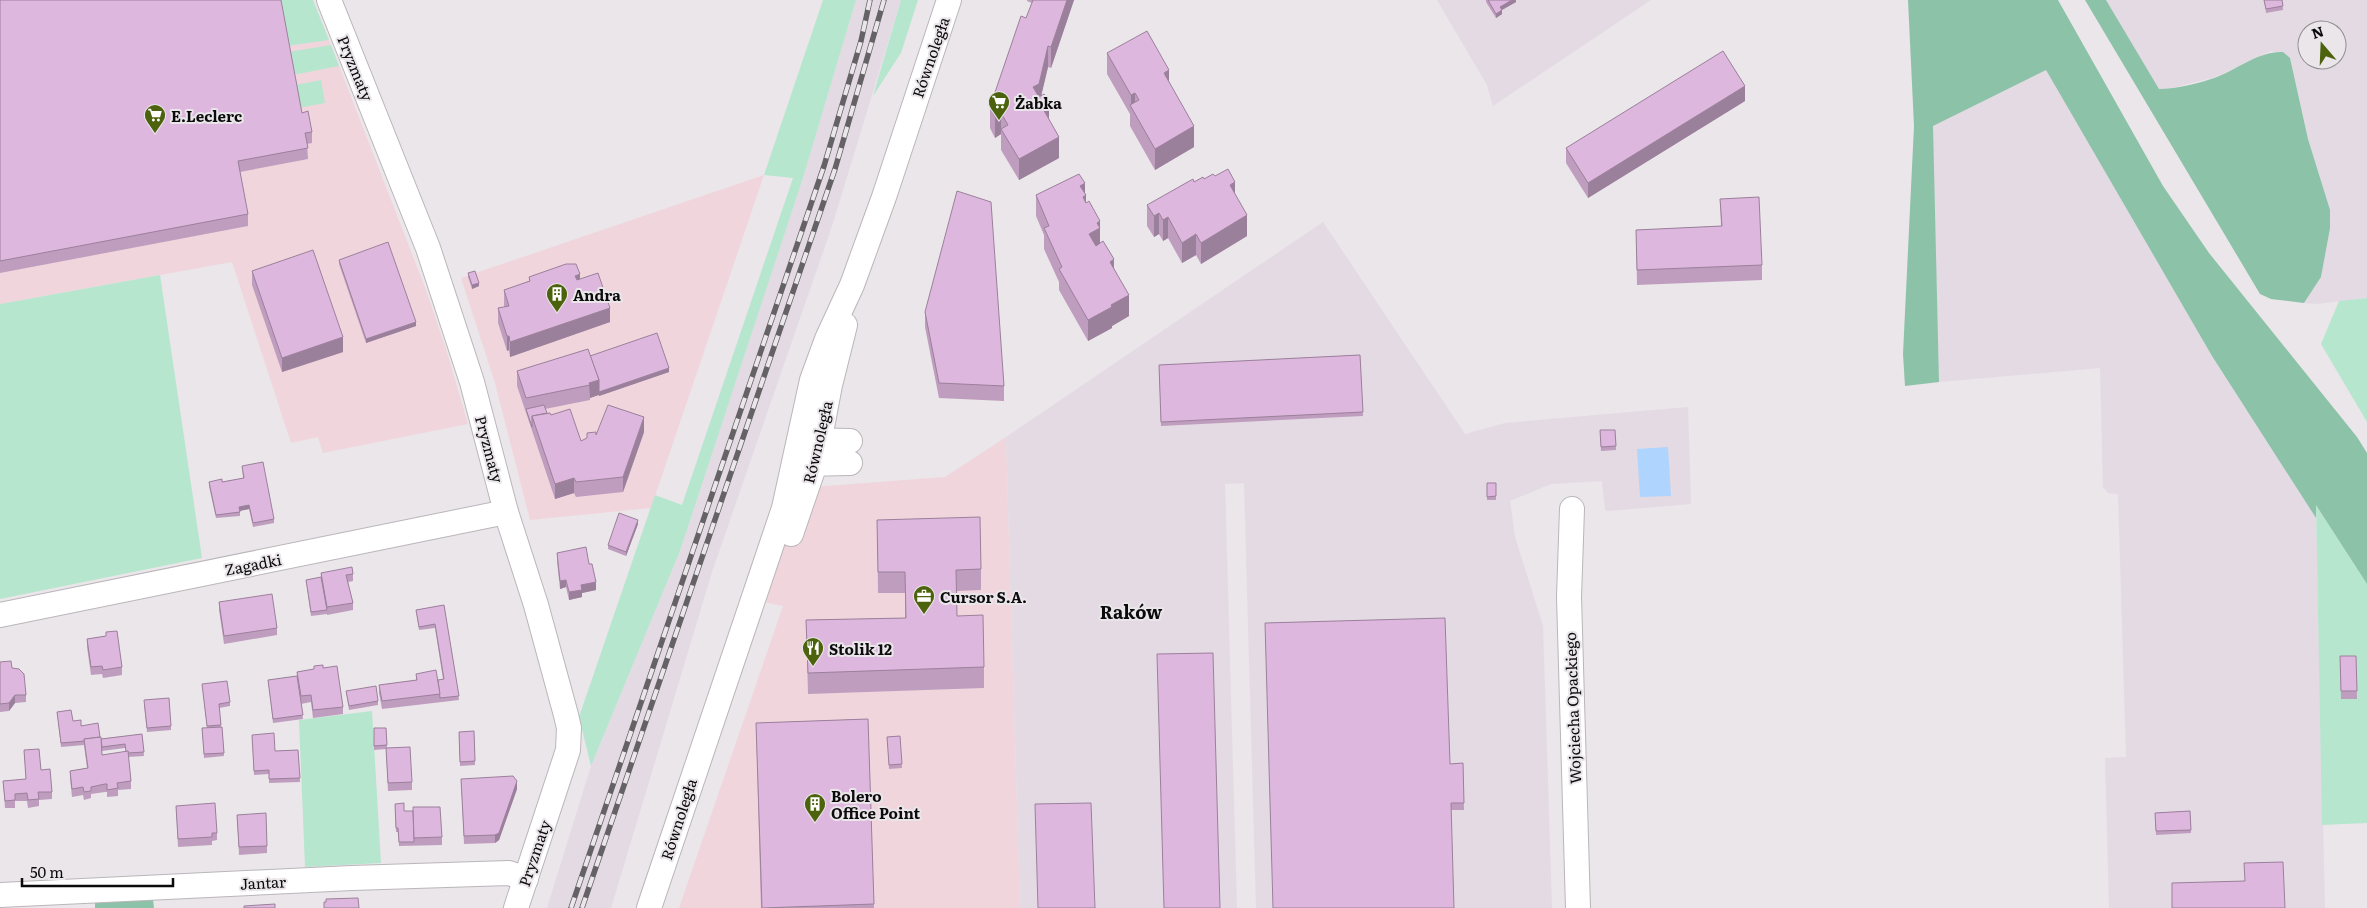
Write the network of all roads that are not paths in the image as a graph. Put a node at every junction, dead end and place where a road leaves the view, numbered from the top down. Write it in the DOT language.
graph roads {
  1 [pos="329,0"];
  2 [pos="949,0"];
  3 [pos="809,440"];
  4 [pos="805,464"];
  5 [pos="1572,509"];
  6 [pos="506,512"];
  7 [pos="0,615"];
  8 [pos="526,879"];
  9 [pos="0,895"];
  10 [pos="516,908"];
  11 [pos="649,908"];
  12 [pos="1578,908"];
  1 -- 6 [label="street, Pryzmaty"];
  2 -- 3 [label="street, Równoległa"];
  3 -- 4 [label="street, Równoległa"];
  3 -- 4 [label="street"];
  4 -- 11 [label="street, Równoległa"];
  5 -- 12 [label="street, Wojciecha Opackiego"];
  6 -- 7 [label="street, Zagadki"];
  6 -- 8 [label="street, Pryzmaty"];
  8 -- 9 [label="street, Jantar"];
  8 -- 10 [label="street, Pryzmaty"];
}
